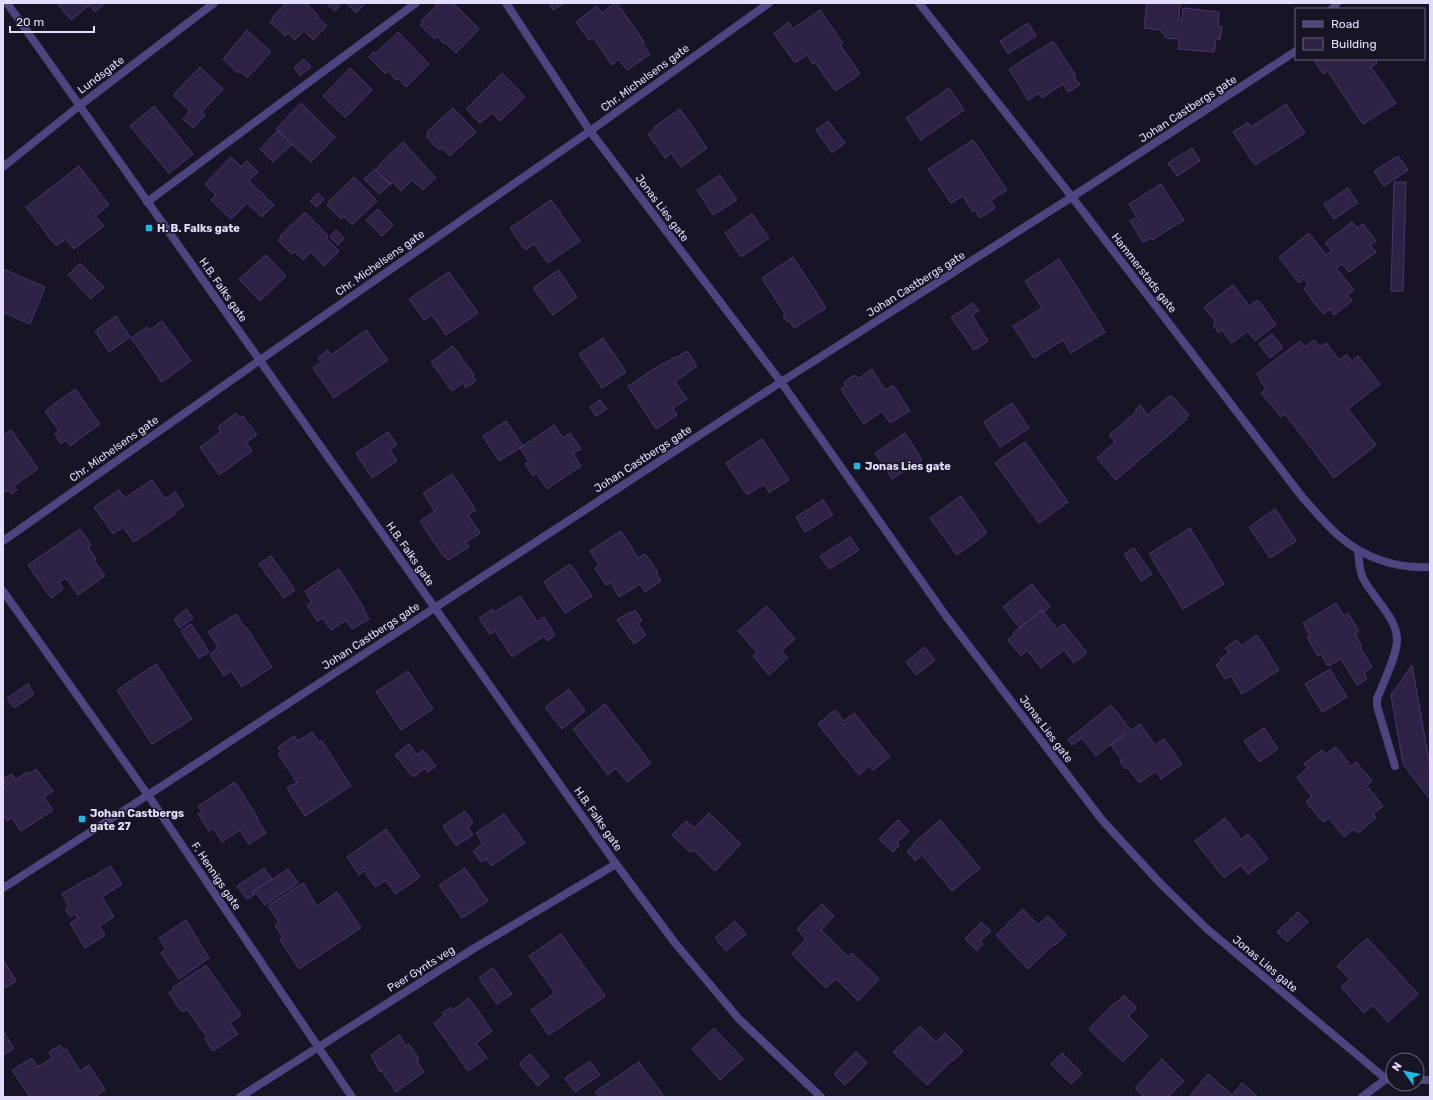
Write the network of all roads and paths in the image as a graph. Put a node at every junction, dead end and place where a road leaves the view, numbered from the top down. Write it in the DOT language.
graph roads {
  1 [pos="7,3"];
  2 [pos="214,3"];
  3 [pos="416,3"];
  4 [pos="506,3"];
  5 [pos="769,3"];
  6 [pos="919,3"];
  7 [pos="1295,52"];
  8 [pos="79,106"];
  9 [pos="590,131"];
  10 [pos="3,167"];
  11 [pos="1072,198"];
  12 [pos="148,202"];
  13 [pos="260,360"];
  14 [pos="781,382"];
  15 [pos="3,541"];
  16 [pos="1358,551"];
  17 [pos="1430,567"];
  18 [pos="3,591"];
  19 [pos="434,608"];
  20 [pos="1395,766"];
  21 [pos="148,795"];
  22 [pos="616,864"];
  23 [pos="3,888"];
  24 [pos="317,1047"];
  25 [pos="1385,1077"];
  26 [pos="1385,1083"];
  27 [pos="240,1097"];
  28 [pos="352,1097"];
  29 [pos="822,1097"];
  30 [pos="1362,1097"];
  1 -- 8 [label="street, H.B. Falks gate"];
  2 -- 8 [label="street, Lundsgate"];
  3 -- 12 [label="street"];
  4 -- 9 [label="street, Jonas Lies gate"];
  5 -- 9 [label="street, Chr. Michelsens gate"];
  6 -- 11 [label="street, Hammerstads gate"];
  7 -- 11 [label="street, Johan Castbergs gate"];
  8 -- 10 [label="street, Lundsgate"];
  8 -- 12 [label="street, H.B. Falks gate"];
  9 -- 13 [label="street, Chr. Michelsens gate"];
  9 -- 14 [label="street, Jonas Lies gate"];
  11 -- 14 [label="street, Johan Castbergs gate"];
  11 -- 16 [label="street, Hammerstads gate"];
  12 -- 13 [label="street, H.B. Falks gate"];
  13 -- 15 [label="street, Chr. Michelsens gate"];
  13 -- 19 [label="street, H.B. Falks gate"];
  14 -- 19 [label="street, Johan Castbergs gate"];
  14 -- 25 [label="street, Jonas Lies gate"];
  16 -- 17 [label="street, Hammerstads gate"];
  16 -- 20 [label="street"];
  18 -- 21 [label="street, F. Hennigs gate"];
  19 -- 21 [label="street, Johan Castbergs gate"];
  19 -- 22 [label="street, H.B. Falks gate"];
  21 -- 23 [label="street, Johan Castbergs gate"];
  21 -- 24 [label="street, F. Hennigs gate"];
  22 -- 24 [label="street, Peer Gynts veg"];
  22 -- 29 [label="street, H.B. Falks gate"];
  24 -- 27 [label="street, Peer Gynts veg"];
  24 -- 28 [label="street, F. Hennigs gate"];
  26 -- 30 [label="street"];
}
